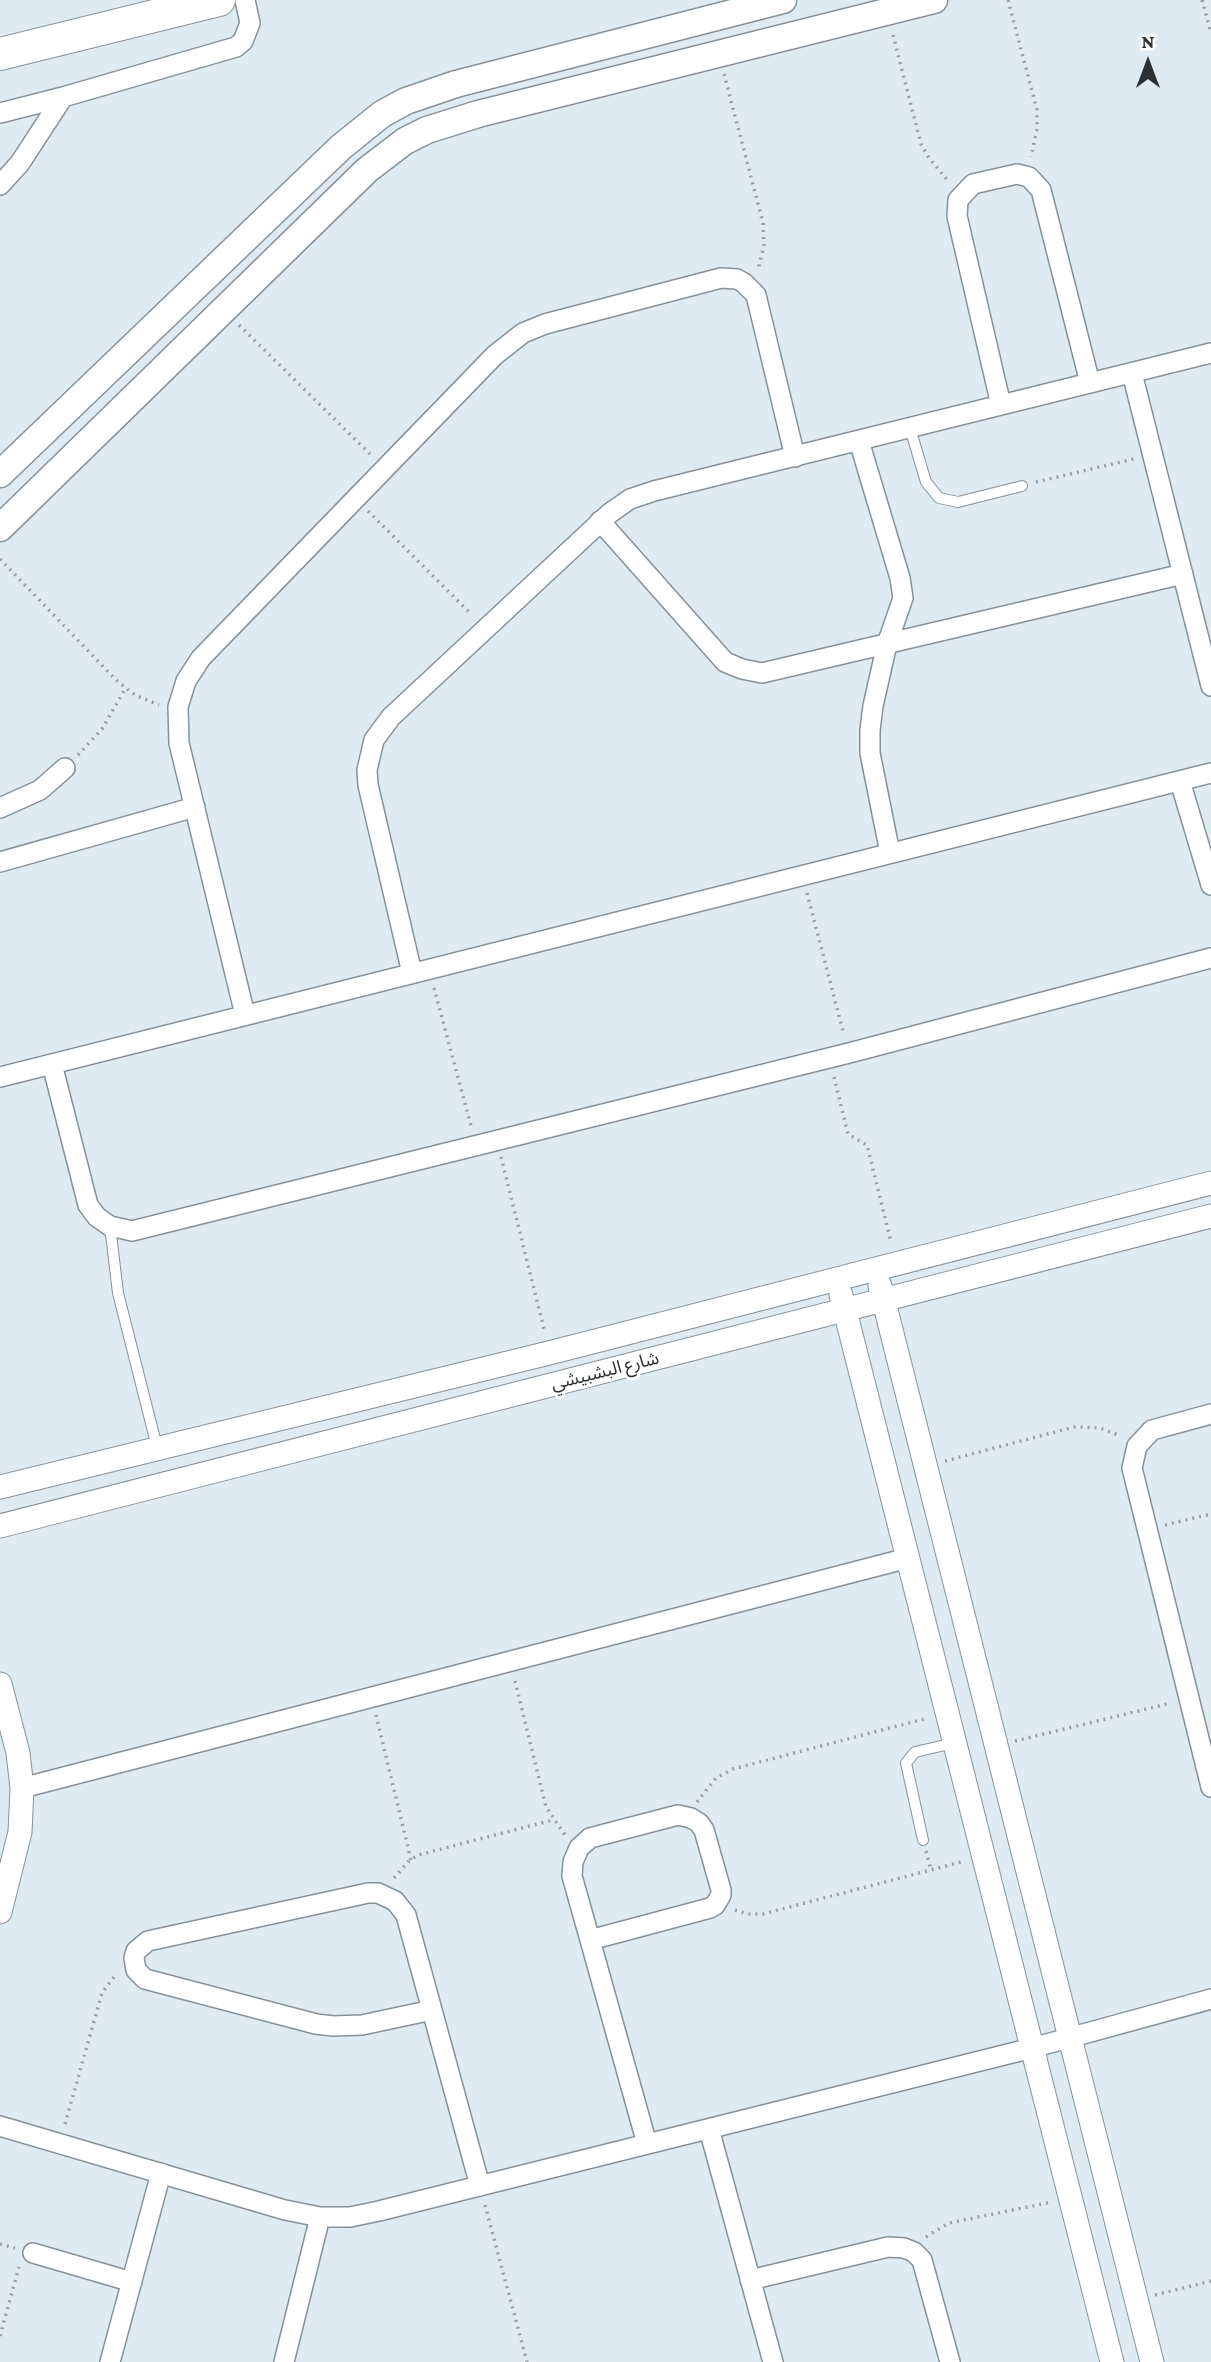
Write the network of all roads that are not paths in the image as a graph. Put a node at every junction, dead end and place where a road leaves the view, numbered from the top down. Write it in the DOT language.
graph roads {
  1 [pos="219,0"];
  2 [pos="245,0"];
  3 [pos="783,0"];
  4 [pos="934,0"];
  5 [pos="0,54"];
  6 [pos="63,97"];
  7 [pos="0,113"];
  8 [pos="0,185"];
  9 [pos="1211,353"];
  10 [pos="1132,373"];
  11 [pos="1090,383"];
  12 [pos="1001,405"];
  13 [pos="910,428"];
  14 [pos="859,441"];
  15 [pos="795,457"];
  16 [pos="0,474"];
  17 [pos="1022,486"];
  18 [pos="600,521"];
  19 [pos="0,528"];
  20 [pos="1183,574"];
  21 [pos="887,644"];
  22 [pos="1211,686"];
  23 [pos="65,768"];
  24 [pos="1211,774"];
  25 [pos="1180,781"];
  26 [pos="195,807"];
  27 [pos="0,808"];
  28 [pos="890,853"];
  29 [pos="0,862"];
  30 [pos="1211,885"];
  31 [pos="1211,958"];
  32 [pos="421,971"];
  33 [pos="245,1015"];
  34 [pos="52,1064"];
  35 [pos="0,1077"];
  36 [pos="1211,1183"];
  37 [pos="1211,1216"];
  38 [pos="110,1226"];
  39 [pos="886,1266"];
  40 [pos="837,1279"];
  41 [pos="883,1300"];
  42 [pos="845,1310"];
  43 [pos="1211,1413"];
  44 [pos="157,1449"];
  45 [pos="165,1484"];
  46 [pos="0,1487"];
  47 [pos="0,1526"];
  48 [pos="908,1558"];
  49 [pos="0,1684"];
  50 [pos="955,1743"];
  51 [pos="1211,1787"];
  52 [pos="22,1788"];
  53 [pos="923,1840"];
  54 [pos="0,1912"];
  55 [pos="590,1940"];
  56 [pos="1211,1999"];
  57 [pos="432,2010"];
  58 [pos="1070,2037"];
  59 [pos="1032,2048"];
  60 [pos="0,2126"];
  61 [pos="709,2129"];
  62 [pos="647,2144"];
  63 [pos="161,2174"];
  64 [pos="480,2186"];
  65 [pos="320,2217"];
  66 [pos="27,2258"];
  67 [pos="750,2280"];
  68 [pos="132,2281"];
  69 [pos="110,2362"];
  70 [pos="284,2362"];
  71 [pos="773,2362"];
  72 [pos="950,2362"];
  73 [pos="1111,2362"];
  74 [pos="1152,2362"];
  1 -- 5 [label="highway"];
  2 -- 6 [label="street"];
  3 -- 16 [label="main road"];
  4 -- 19 [label="main road"];
  6 -- 7 [label="street"];
  6 -- 8 [label="street"];
  9 -- 10 [label="street"];
  10 -- 11 [label="street"];
  10 -- 20 [label="street"];
  11 -- 12 [label="street"];
  11 -- 12 [label="street"];
  12 -- 13 [label="street"];
  13 -- 14 [label="street"];
  13 -- 17 [label="lane"];
  14 -- 15 [label="street"];
  14 -- 21 [label="street"];
  15 -- 18 [label="street"];
  15 -- 26 [label="street"];
  18 -- 21 [label="street"];
  18 -- 32 [label="street"];
  20 -- 21 [label="street"];
  20 -- 22 [label="street"];
  21 -- 28 [label="street"];
  23 -- 27 [label="street"];
  24 -- 25 [label="street"];
  25 -- 28 [label="street"];
  25 -- 30 [label="street"];
  26 -- 29 [label="street"];
  26 -- 33 [label="street"];
  28 -- 32 [label="street"];
  31 -- 38 [label="street"];
  32 -- 33 [label="street"];
  33 -- 34 [label="street"];
  34 -- 35 [label="street"];
  34 -- 38 [label="street"];
  36 -- 39 [label="street, شارع البشبيشي"];
  37 -- 41 [label="street, شارع البشبيشي"];
  38 -- 44 [label="lane"];
  39 -- 40 [label="street, شارع البشبيشي"];
  39 -- 41 [label="street"];
  40 -- 42 [label="street"];
  40 -- 44 [label="street, شارع البشبيشي"];
  41 -- 42 [label="street, شارع البشبيشي"];
  41 -- 58 [label="street"];
  42 -- 45 [label="street, شارع البشبيشي"];
  42 -- 48 [label="street"];
  43 -- 51 [label="street"];
  44 -- 45 [label="street"];
  44 -- 46 [label="street, شارع البشبيشي"];
  45 -- 47 [label="street, شارع البشبيشي"];
  48 -- 50 [label="street"];
  48 -- 52 [label="street"];
  49 -- 52 [label="street"];
  50 -- 53 [label="lane"];
  50 -- 59 [label="street"];
  52 -- 54 [label="street"];
  55 -- 55 [label="street"];
  55 -- 62 [label="street"];
  56 -- 58 [label="street"];
  57 -- 57 [label="street"];
  57 -- 64 [label="street"];
  58 -- 59 [label="street"];
  58 -- 74 [label="street"];
  59 -- 61 [label="street"];
  59 -- 73 [label="street"];
  60 -- 63 [label="street"];
  61 -- 62 [label="street"];
  61 -- 67 [label="street"];
  62 -- 64 [label="street"];
  63 -- 65 [label="street"];
  63 -- 68 [label="street"];
  64 -- 65 [label="street"];
  65 -- 70 [label="street"];
  66 -- 68 [label="street"];
  67 -- 71 [label="street"];
  67 -- 72 [label="street"];
  68 -- 69 [label="street"];
}
